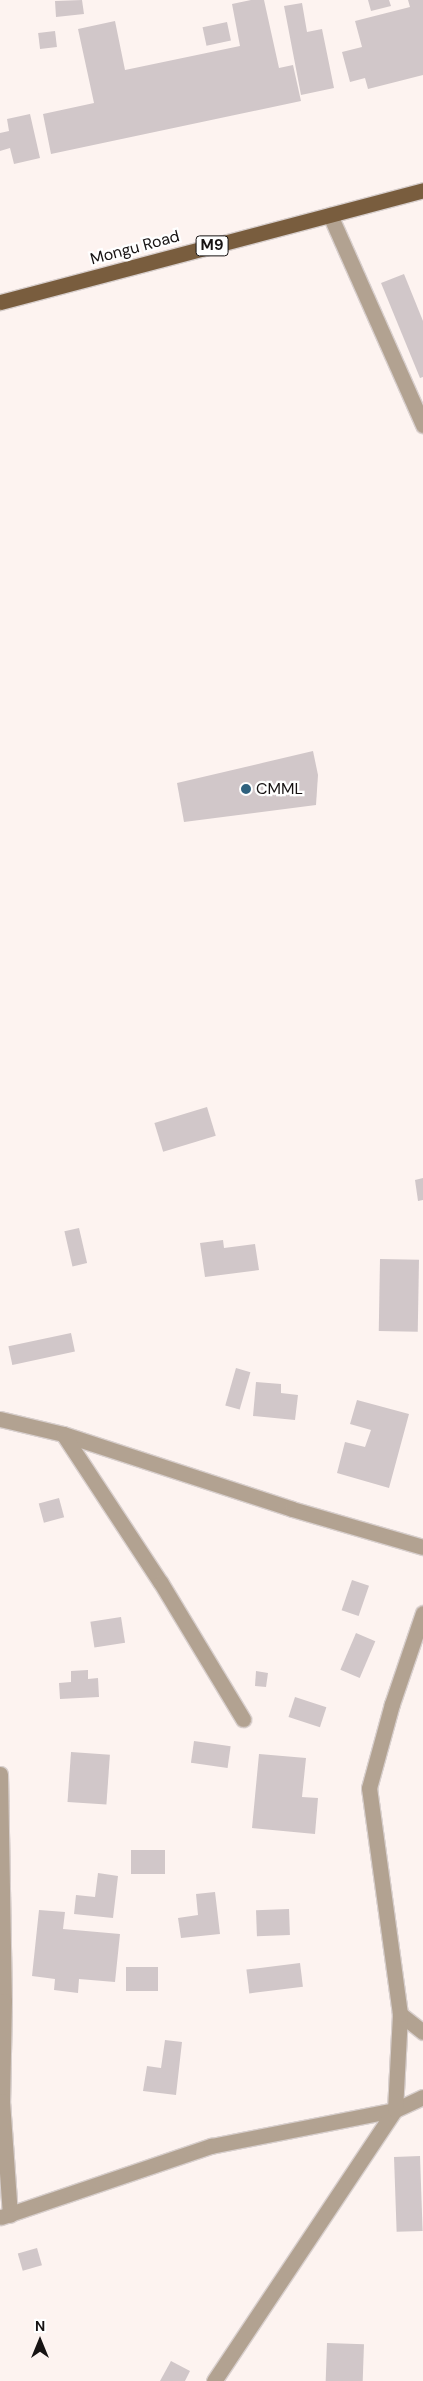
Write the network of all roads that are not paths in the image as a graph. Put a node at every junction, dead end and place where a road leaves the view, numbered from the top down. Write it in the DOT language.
graph roads {
  1 [pos="423,190"];
  2 [pos="330,215"];
  3 [pos="0,302"];
  4 [pos="423,424"];
  5 [pos="0,1419"];
  6 [pos="63,1434"];
  7 [pos="423,1547"];
  8 [pos="423,1613"];
  9 [pos="243,1719"];
  10 [pos="0,1774"];
  11 [pos="400,2014"];
  12 [pos="423,2032"];
  13 [pos="423,2097"];
  14 [pos="395,2110"];
  15 [pos="5,2216"];
  16 [pos="214,2381"];
  1 -- 2 [label="main road, Mongu Road / M9"];
  2 -- 3 [label="main road, Mongu Road / M9"];
  2 -- 4 [label="street"];
  5 -- 6 [label="street"];
  6 -- 7 [label="street"];
  6 -- 9 [label="street"];
  8 -- 11 [label="street"];
  10 -- 15 [label="street"];
  11 -- 12 [label="street"];
  11 -- 14 [label="street"];
  13 -- 14 [label="street"];
  14 -- 15 [label="street"];
  14 -- 16 [label="street"];
}
